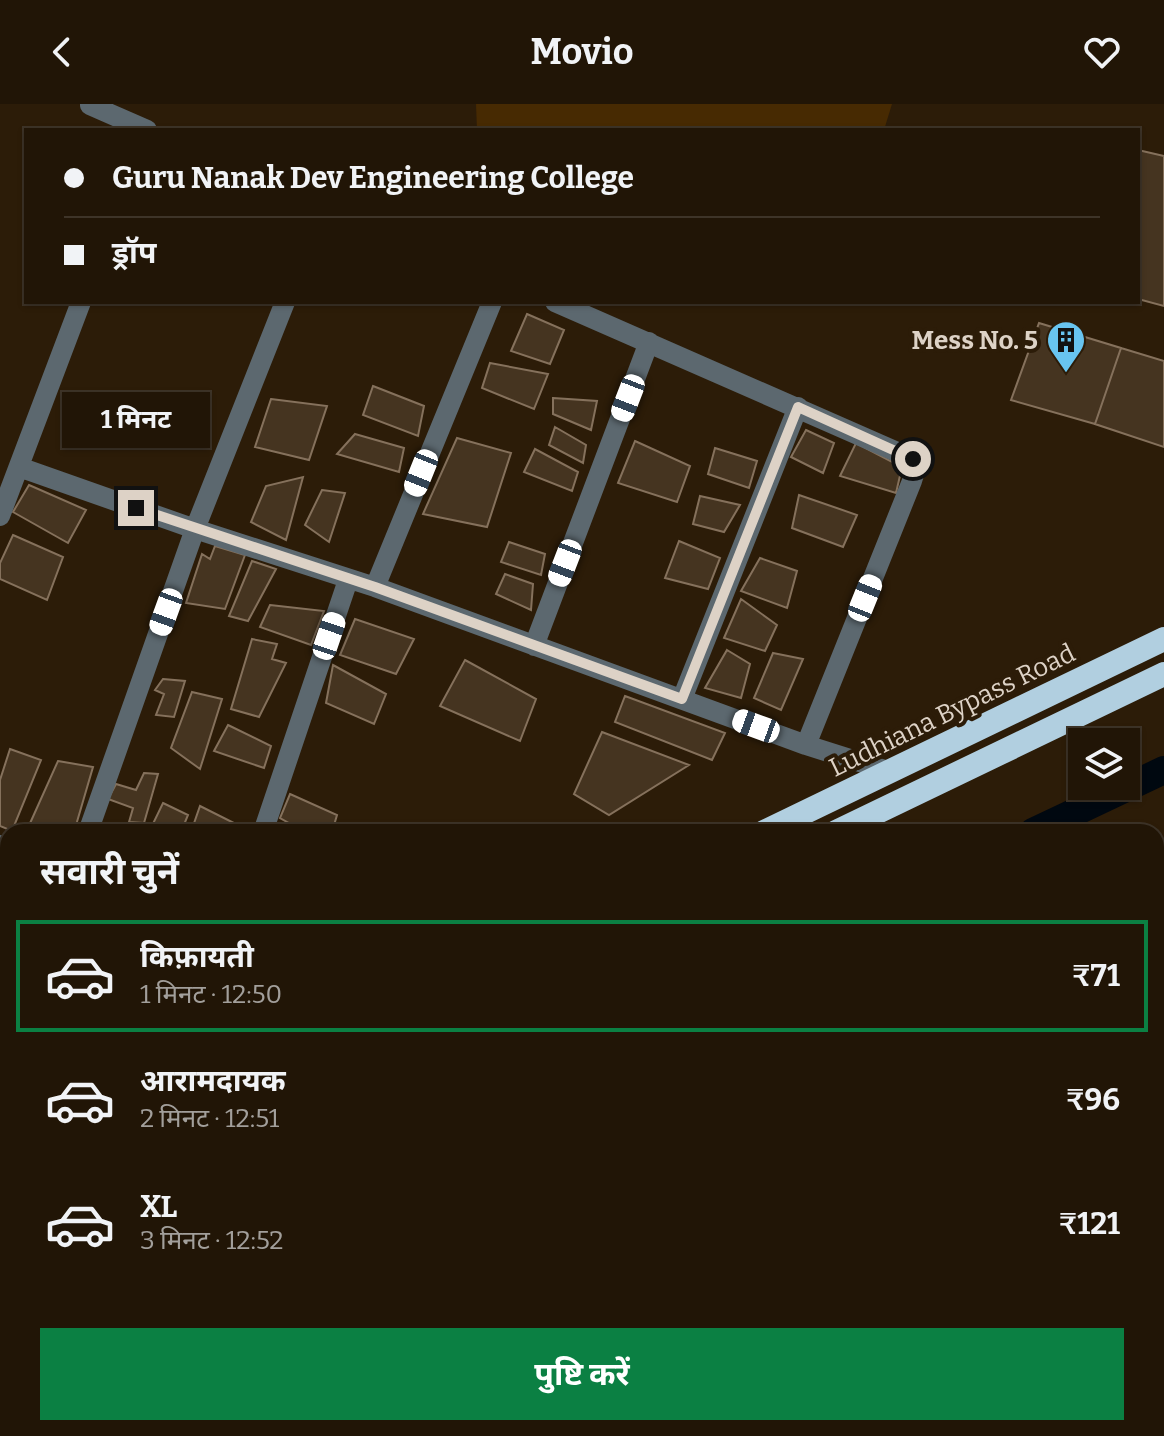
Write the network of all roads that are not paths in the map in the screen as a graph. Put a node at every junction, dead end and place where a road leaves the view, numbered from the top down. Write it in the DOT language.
graph roads {
  1 [pos="90,105"];
  2 [pos="142,128"];
  3 [pos="80,304"];
  4 [pos="284,304"];
  5 [pos="491,304"];
  6 [pos="560,304"];
  7 [pos="649,342"];
  8 [pos="798,407"];
  9 [pos="19,467"];
  10 [pos="0,516"];
  11 [pos="195,529"];
  12 [pos="348,580"];
  13 [pos="375,587"];
  14 [pos="1164,639"];
  15 [pos="534,646"];
  16 [pos="1164,674"];
  17 [pos="682,699"];
  18 [pos="806,745"];
  19 [pos="888,771"];
  20 [pos="91,824"];
  21 [pos="266,824"];
  22 [pos="780,824"];
  23 [pos="853,824"];
  1 -- 2 [label="street"];
  3 -- 9 [label="street"];
  4 -- 11 [label="street"];
  5 -- 13 [label="street"];
  6 -- 7 [label="street"];
  7 -- 8 [label="street"];
  7 -- 15 [label="street"];
  8 -- 17 [label="street"];
  8 -- 18 [label="street"];
  9 -- 10 [label="street"];
  9 -- 11 [label="street"];
  11 -- 12 [label="street"];
  11 -- 20 [label="street"];
  12 -- 13 [label="street"];
  12 -- 21 [label="street"];
  13 -- 15 [label="street"];
  14 -- 19 [label="highway, Ludhiana Bypass Road"];
  15 -- 17 [label="street"];
  16 -- 23 [label="highway"];
  17 -- 18 [label="street"];
  18 -- 19 [label="street"];
  19 -- 22 [label="highway, Ludhiana Bypass Road"];
}
